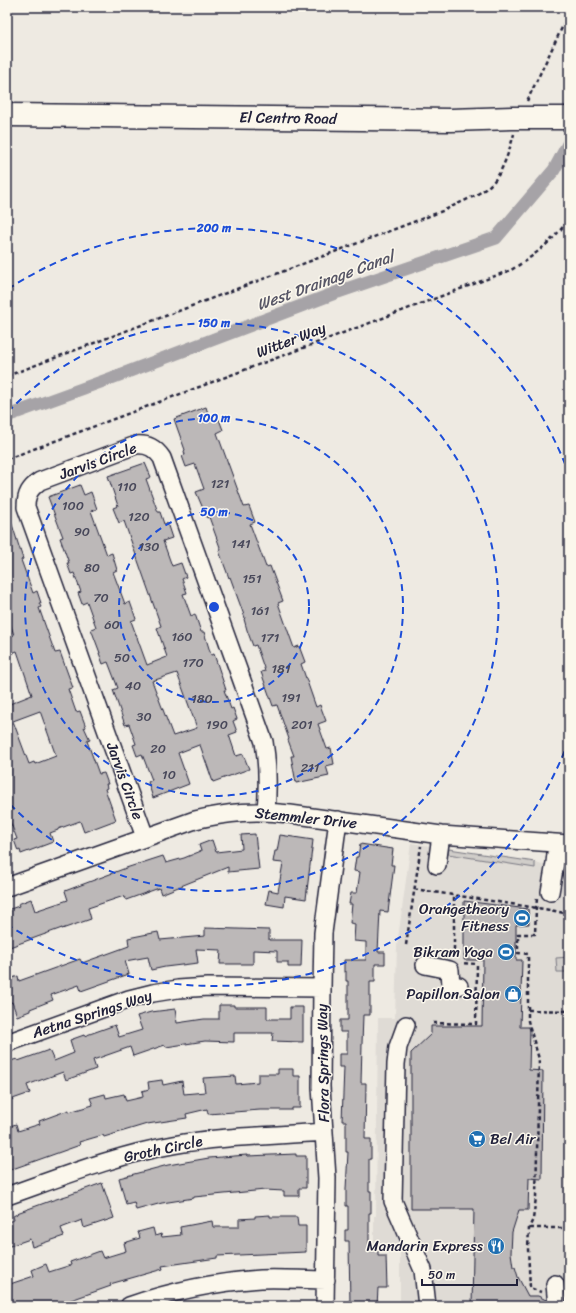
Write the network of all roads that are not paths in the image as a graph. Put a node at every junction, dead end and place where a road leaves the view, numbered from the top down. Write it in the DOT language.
graph roads {
  1 [pos="7,115"];
  2 [pos="569,118"];
  3 [pos="266,811"];
  4 [pos="338,820"];
  5 [pos="441,835"];
  6 [pos="145,837"];
  7 [pos="563,844"];
  8 [pos="437,865"];
  9 [pos="8,884"];
  10 [pos="544,893"];
  11 [pos="425,965"];
  12 [pos="459,986"];
  13 [pos="322,988"];
  14 [pos="406,1025"];
  15 [pos="7,1043"];
  16 [pos="324,1132"];
  17 [pos="7,1196"];
  18 [pos="326,1280"];
  19 [pos="129,1306"];
  20 [pos="325,1306"];
  21 [pos="427,1306"];
  1 -- 2 [label="main road, El Centro Road"];
  3 -- 4 [label="street, Stemmler Drive"];
  3 -- 6 [label="street, Stemmler Drive"];
  3 -- 6 [label="street, Jarvis Circle"];
  4 -- 5 [label="street, Stemmler Drive"];
  4 -- 13 [label="street, Flora Springs Way"];
  5 -- 7 [label="street, Stemmler Drive"];
  5 -- 8 [label="street"];
  6 -- 9 [label="street, Stemmler Drive"];
  7 -- 10 [label="street"];
  11 -- 12 [label="street"];
  13 -- 15 [label="street, Aetna Springs Way"];
  13 -- 16 [label="street, Flora Springs Way"];
  14 -- 21 [label="street"];
  16 -- 17 [label="street, Groth Circle"];
  16 -- 18 [label="street, Flora Springs Way"];
  18 -- 19 [label="street"];
  18 -- 20 [label="street, Flora Springs Way"];
}
